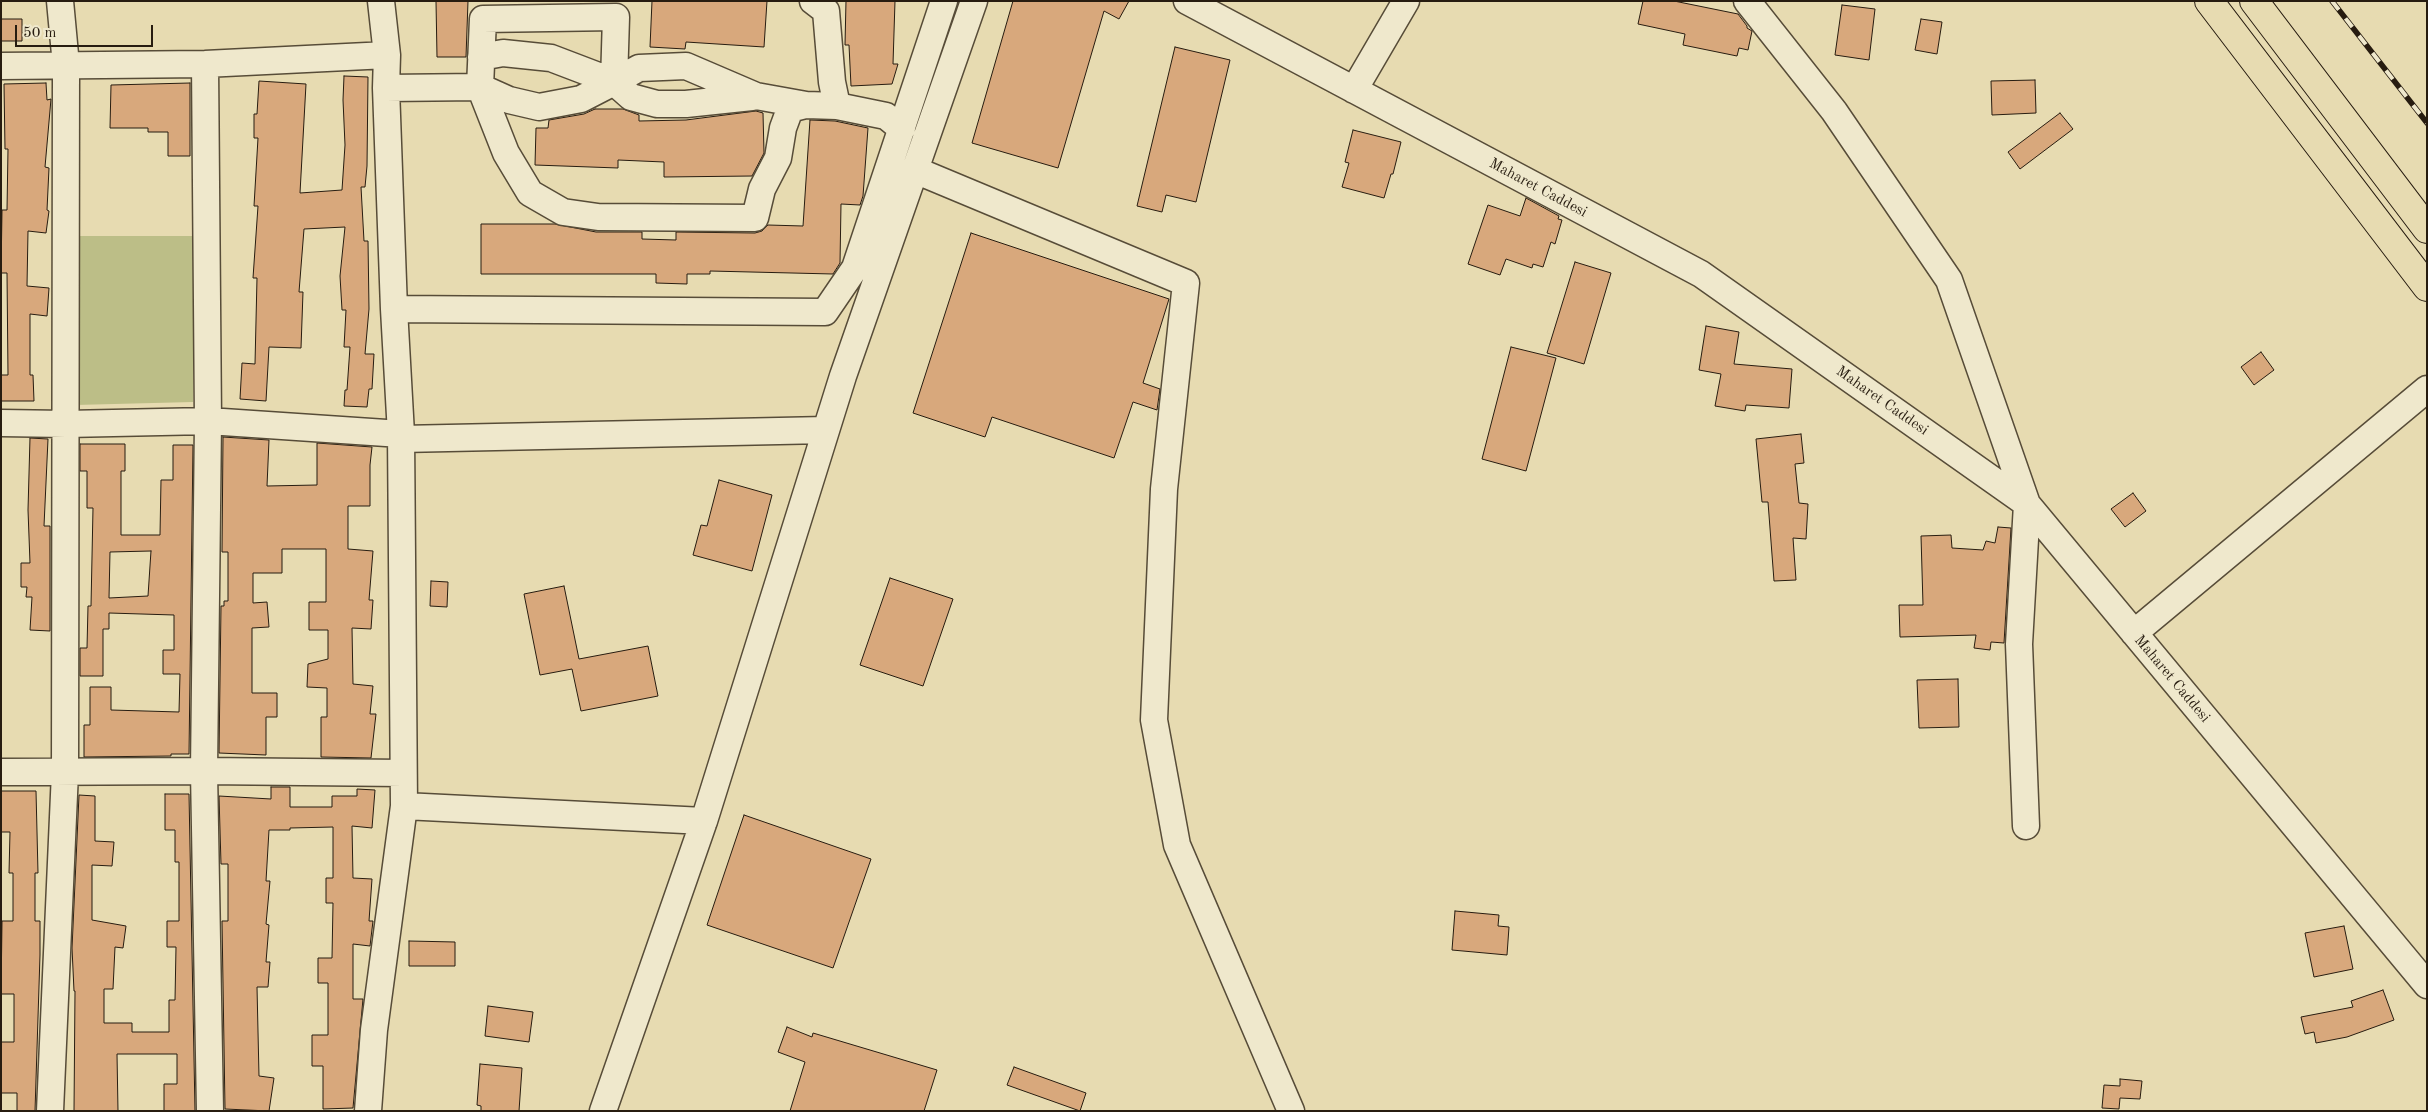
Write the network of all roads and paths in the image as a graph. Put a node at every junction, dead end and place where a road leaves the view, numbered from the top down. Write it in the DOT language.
graph roads {
  1 [pos="60,1"];
  2 [pos="381,1"];
  3 [pos="813,1"];
  4 [pos="944,1"];
  5 [pos="974,1"];
  6 [pos="1186,1"];
  7 [pos="1406,1"];
  8 [pos="1747,1"];
  9 [pos="2209,1"];
  10 [pos="2254,1"];
  11 [pos="1223,10"];
  12 [pos="387,55"];
  13 [pos="481,58"];
  14 [pos="205,64"];
  15 [pos="66,65"];
  16 [pos="1,66"];
  17 [pos="614,82"];
  18 [pos="480,87"];
  19 [pos="386,88"];
  20 [pos="1354,90"];
  21 [pos="756,96"];
  22 [pos="806,106"];
  23 [pos="837,106"];
  24 [pos="902,129"];
  25 [pos="915,170"];
  26 [pos="2427,229"];
  27 [pos="2427,288"];
  28 [pos="394,308"];
  29 [pos="2427,389"];
  30 [pos="208,421"];
  31 [pos="1,423"];
  32 [pos="66,424"];
  33 [pos="826,430"];
  34 [pos="401,436"];
  35 [pos="2027,504"];
  36 [pos="2134,633"];
  37 [pos="204,770"];
  38 [pos="1,772"];
  39 [pos="65,772"];
  40 [pos="403,773"];
  41 [pos="404,806"];
  42 [pos="704,821"];
  43 [pos="2026,826"];
  44 [pos="2427,985"];
  45 [pos="50,1111"];
  46 [pos="210,1111"];
  47 [pos="368,1111"];
  48 [pos="604,1111"];
  49 [pos="1291,1111"];
  1 -- 15 [label="street"];
  2 -- 12 [label="street"];
  3 -- 23 [label="street"];
  4 -- 24 [label="street"];
  5 -- 25 [label="street"];
  6 -- 11 [label="street, Maharet Caddesi"];
  7 -- 20 [label="street"];
  8 -- 35 [label="street"];
  9 -- 27 [label="main road"];
  10 -- 26 [label="main road"];
  11 -- 20 [label="street, Maharet Caddesi"];
  12 -- 14 [label="street"];
  12 -- 19 [label="street"];
  13 -- 17 [label="street"];
  13 -- 17 [label="street"];
  13 -- 18 [label="street"];
  14 -- 15 [label="street"];
  14 -- 30 [label="street"];
  15 -- 16 [label="street"];
  15 -- 32 [label="street"];
  17 -- 18 [label="street"];
  17 -- 21 [label="street"];
  17 -- 21 [label="street"];
  18 -- 19 [label="street"];
  18 -- 22 [label="street"];
  19 -- 28 [label="street"];
  20 -- 35 [label="street, Maharet Caddesi"];
  21 -- 22 [label="street"];
  22 -- 23 [label="street"];
  23 -- 24 [label="street"];
  24 -- 28 [label="street"];
  25 -- 33 [label="street"];
  25 -- 49 [label="street"];
  28 -- 34 [label="street"];
  29 -- 36 [label="street"];
  30 -- 32 [label="street"];
  30 -- 34 [label="street"];
  30 -- 37 [label="street"];
  31 -- 32 [label="street"];
  32 -- 39 [label="street"];
  33 -- 34 [label="street"];
  33 -- 42 [label="street"];
  34 -- 40 [label="street"];
  35 -- 36 [label="street, Maharet Caddesi"];
  35 -- 43 [label="street"];
  36 -- 44 [label="street, Maharet Caddesi"];
  37 -- 39 [label="street"];
  37 -- 40 [label="street"];
  37 -- 46 [label="street"];
  38 -- 39 [label="street"];
  39 -- 45 [label="street"];
  40 -- 41 [label="street"];
  41 -- 42 [label="street"];
  41 -- 47 [label="street"];
  42 -- 48 [label="street"];
}
